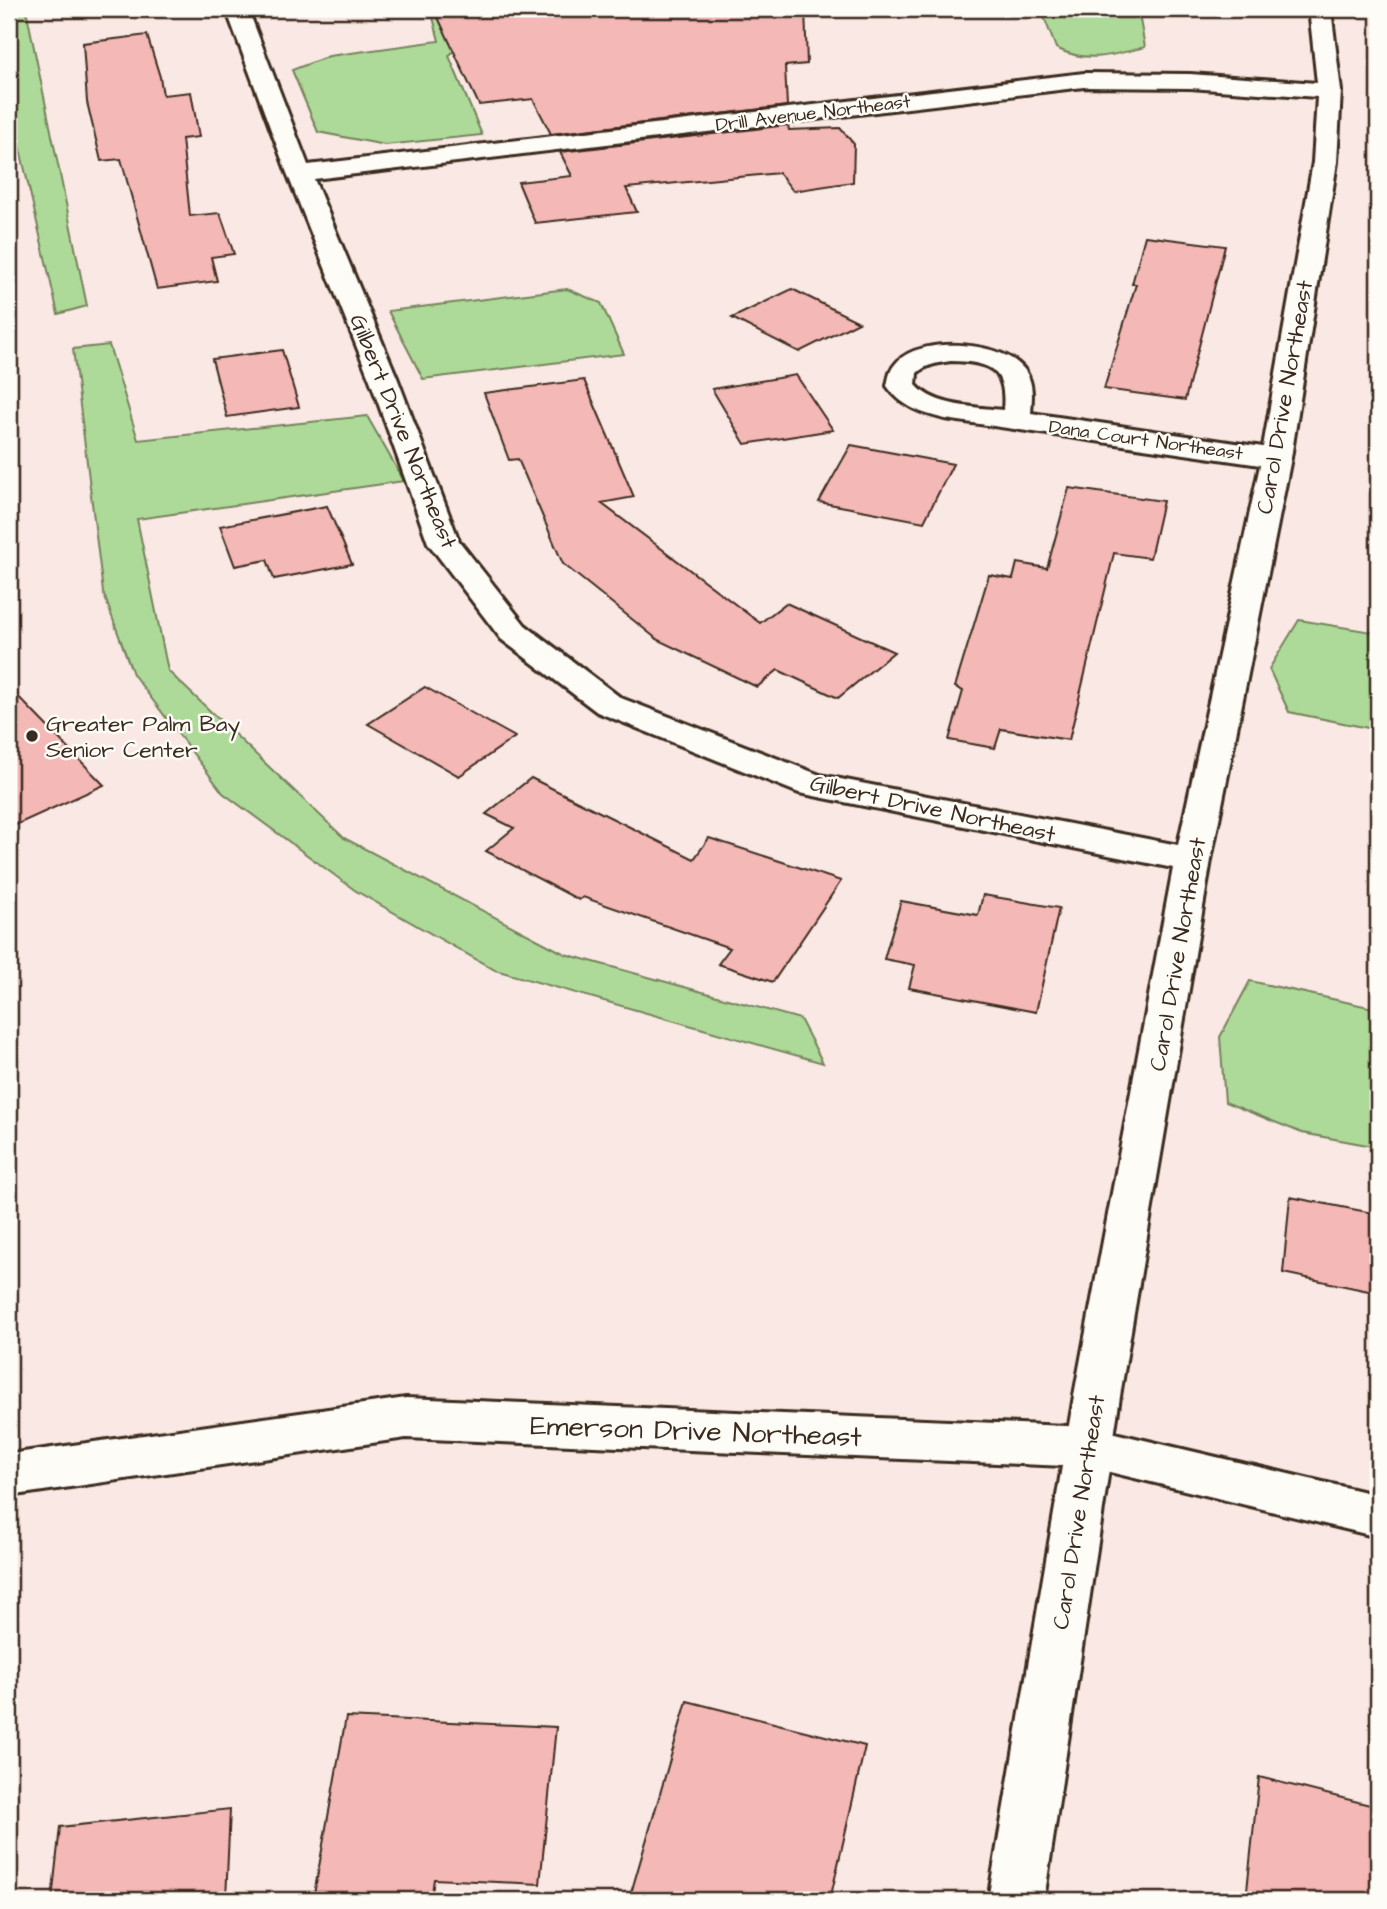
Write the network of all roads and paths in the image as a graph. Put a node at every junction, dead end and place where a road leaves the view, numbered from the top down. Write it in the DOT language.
graph roads {
  1 [pos="237,9"];
  2 [pos="1320,9"];
  3 [pos="1329,91"];
  4 [pos="299,173"];
  5 [pos="1016,420"];
  6 [pos="1276,458"];
  7 [pos="1193,860"];
  8 [pos="1088,1447"];
  9 [pos="9,1475"];
  10 [pos="1378,1516"];
  11 [pos="1016,1900"];
  1 -- 4 [label="street, Gilbert Drive Northeast"];
  2 -- 3 [label="street, Carol Drive Northeast"];
  3 -- 4 [label="street, Drill Avenue Northeast"];
  3 -- 6 [label="street, Carol Drive Northeast"];
  4 -- 7 [label="street, Gilbert Drive Northeast"];
  5 -- 6 [label="street, Dana Court Northeast"];
  6 -- 7 [label="street, Carol Drive Northeast"];
  7 -- 8 [label="street, Carol Drive Northeast"];
  8 -- 9 [label="street, Emerson Drive Northeast"];
  8 -- 10 [label="street, Emerson Drive Northeast"];
  8 -- 11 [label="street, Carol Drive Northeast"];
}
